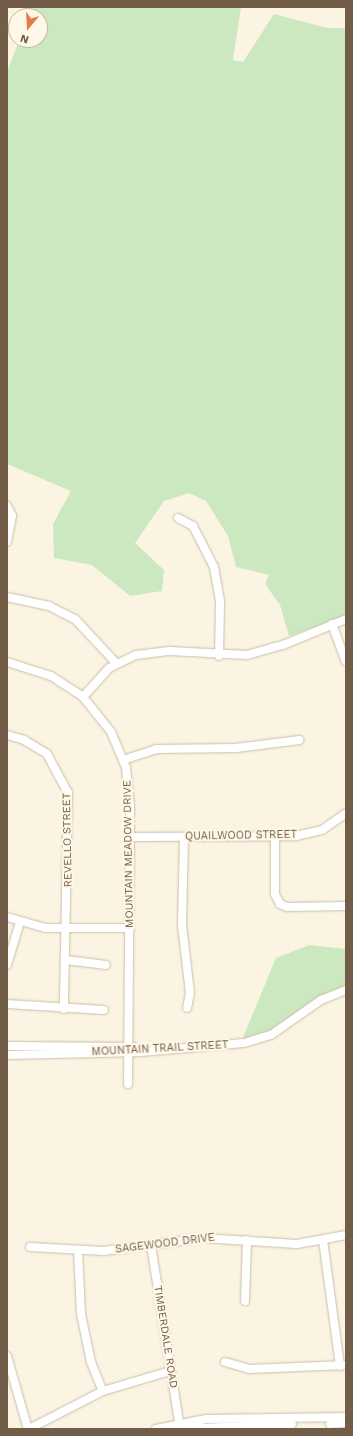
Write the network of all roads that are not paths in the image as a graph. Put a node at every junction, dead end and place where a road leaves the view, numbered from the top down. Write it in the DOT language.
graph roads {
  1 [pos="7,506"];
  2 [pos="178,518"];
  3 [pos="7,542"];
  4 [pos="7,596"];
  5 [pos="346,619"];
  6 [pos="332,624"];
  7 [pos="218,656"];
  8 [pos="7,662"];
  9 [pos="346,662"];
  10 [pos="116,663"];
  11 [pos="83,698"];
  12 [pos="7,735"];
  13 [pos="299,740"];
  14 [pos="123,760"];
  15 [pos="346,813"];
  16 [pos="130,837"];
  17 [pos="184,837"];
  18 [pos="275,838"];
  19 [pos="346,906"];
  20 [pos="7,917"];
  21 [pos="20,922"];
  22 [pos="67,928"];
  23 [pos="130,928"];
  24 [pos="66,960"];
  25 [pos="7,965"];
  26 [pos="106,965"];
  27 [pos="346,986"];
  28 [pos="346,990"];
  29 [pos="7,1004"];
  30 [pos="64,1008"];
  31 [pos="187,1008"];
  32 [pos="104,1010"];
  33 [pos="7,1046"];
  34 [pos="129,1050"];
  35 [pos="7,1055"];
  36 [pos="128,1084"];
  37 [pos="346,1235"];
  38 [pos="248,1240"];
  39 [pos="323,1240"];
  40 [pos="151,1245"];
  41 [pos="30,1247"];
  42 [pos="78,1250"];
  43 [pos="245,1301"];
  44 [pos="7,1356"];
  45 [pos="225,1362"];
  46 [pos="343,1366"];
  47 [pos="170,1371"];
  48 [pos="103,1391"];
  49 [pos="346,1417"];
  50 [pos="346,1423"];
  51 [pos="179,1427"];
  52 [pos="28,1429"];
  53 [pos="156,1429"];
  1 -- 3 [label="street"];
  2 -- 7 [label="street"];
  4 -- 10 [label="street"];
  5 -- 6 [label="street"];
  6 -- 7 [label="street"];
  6 -- 9 [label="street"];
  7 -- 10 [label="street"];
  8 -- 11 [label="street, MOUNTAIN MEADOW DRIVE"];
  10 -- 11 [label="street"];
  11 -- 14 [label="street, MOUNTAIN MEADOW DRIVE"];
  12 -- 22 [label="street, REVELLO STREET"];
  13 -- 14 [label="street"];
  14 -- 16 [label="street, MOUNTAIN MEADOW DRIVE"];
  15 -- 18 [label="street, QUAILWOOD STREET"];
  16 -- 17 [label="street, QUAILWOOD STREET"];
  16 -- 23 [label="street, MOUNTAIN MEADOW DRIVE"];
  17 -- 18 [label="street, QUAILWOOD STREET"];
  17 -- 31 [label="street"];
  18 -- 19 [label="street"];
  20 -- 21 [label="street"];
  21 -- 22 [label="street"];
  21 -- 25 [label="street"];
  22 -- 23 [label="street"];
  22 -- 24 [label="street, REVELLO STREET"];
  23 -- 34 [label="street, MOUNTAIN MEADOW DRIVE"];
  24 -- 26 [label="street"];
  24 -- 30 [label="street, REVELLO STREET"];
  27 -- 34 [label="street, MOUNTAIN TRAIL STREET"];
  28 -- 34 [label="street, MOUNTAIN TRAIL STREET"];
  29 -- 30 [label="street"];
  30 -- 32 [label="street"];
  33 -- 34 [label="street, MOUNTAIN TRAIL STREET"];
  34 -- 35 [label="street, MOUNTAIN TRAIL STREET"];
  34 -- 36 [label="street, MOUNTAIN MEADOW DRIVE"];
  37 -- 39 [label="street, SAGEWOOD DRIVE"];
  38 -- 39 [label="street, SAGEWOOD DRIVE"];
  38 -- 40 [label="street, SAGEWOOD DRIVE"];
  38 -- 43 [label="street"];
  39 -- 46 [label="street"];
  40 -- 42 [label="street, SAGEWOOD DRIVE"];
  40 -- 47 [label="street, TIMBERDALE ROAD"];
  41 -- 42 [label="street, SAGEWOOD DRIVE"];
  42 -- 48 [label="street"];
  44 -- 52 [label="street"];
  45 -- 46 [label="street"];
  47 -- 48 [label="street"];
  47 -- 51 [label="street, TIMBERDALE ROAD"];
  48 -- 52 [label="street"];
  49 -- 51 [label="street"];
  50 -- 51 [label="street"];
  51 -- 53 [label="street"];
}
